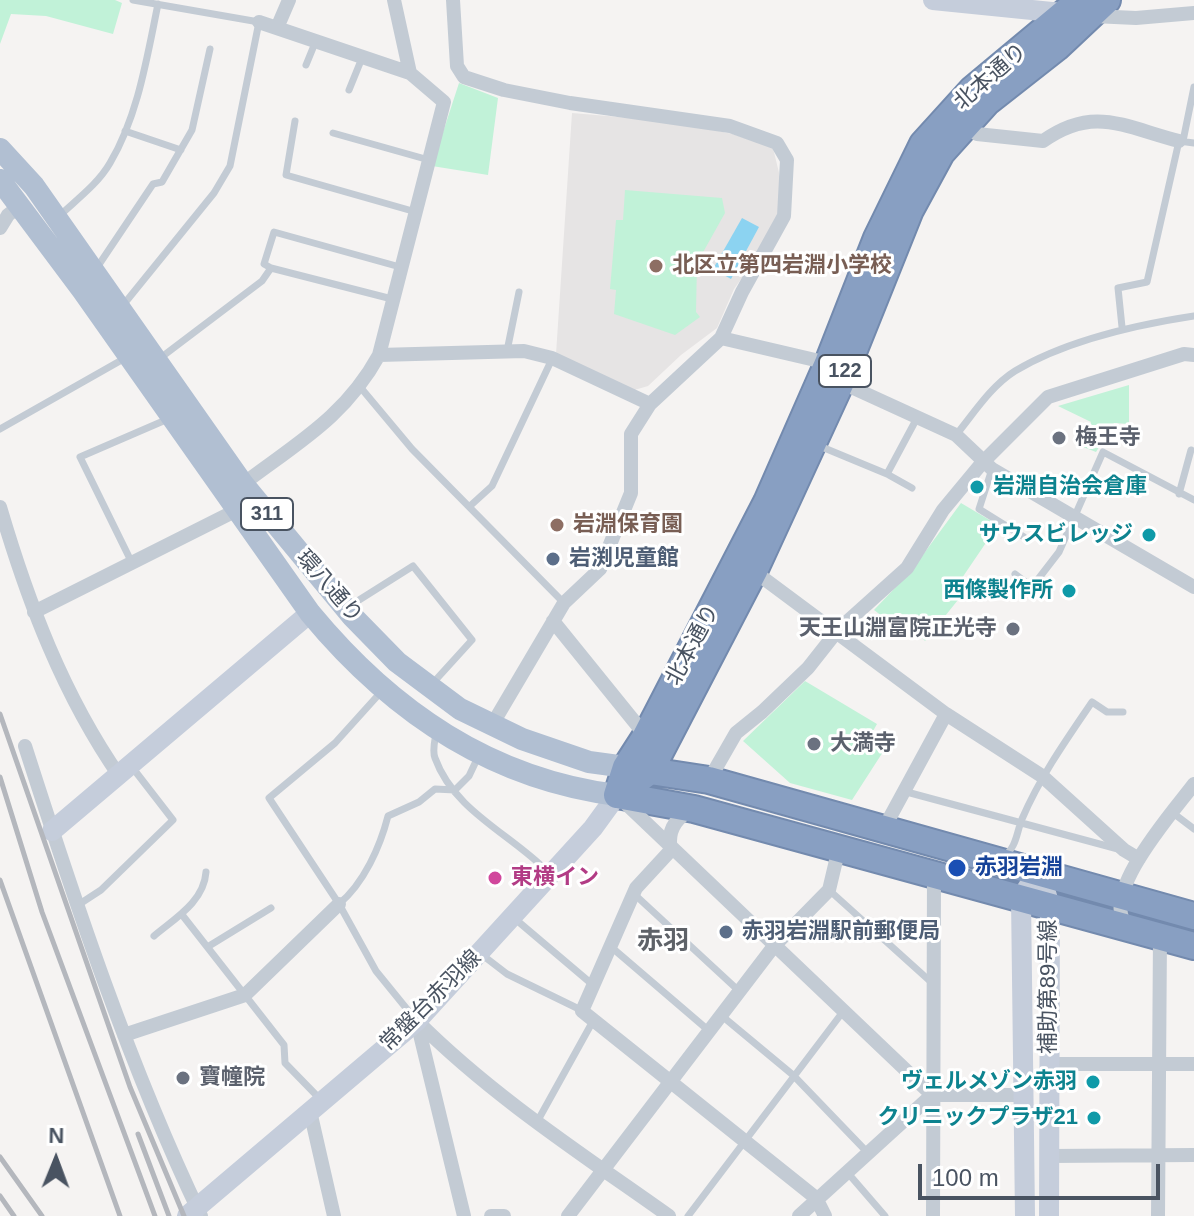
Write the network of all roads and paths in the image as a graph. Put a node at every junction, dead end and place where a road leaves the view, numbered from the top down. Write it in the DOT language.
graph roads {
  1 [pos="133,0"];
  2 [pos="289,0"];
  3 [pos="394,0"];
  4 [pos="453,0"];
  5 [pos="933,0"];
  6 [pos="158,4"];
  7 [pos="1087,7"];
  8 [pos="1194,13"];
  9 [pos="259,22"];
  10 [pos="277,28"];
  11 [pos="315,43"];
  12 [pos="210,49"];
  13 [pos="362,58"];
  14 [pos="306,65"];
  15 [pos="410,73"];
  16 [pos="1194,87"];
  17 [pos="349,90"];
  18 [pos="956,119"];
  19 [pos="295,121"];
  20 [pos="125,131"];
  21 [pos="333,133"];
  22 [pos="1185,142"];
  23 [pos="0,149"];
  24 [pos="181,150"];
  25 [pos="429,160"];
  26 [pos="0,180"];
  27 [pos="21,205"];
  28 [pos="416,212"];
  29 [pos="57,218"];
  30 [pos="0,228"];
  31 [pos="400,267"];
  32 [pos="271,268"];
  33 [pos="95,271"];
  34 [pos="519,292"];
  35 [pos="392,299"];
  36 [pos="120,309"];
  37 [pos="1194,316"];
  38 [pos="1122,327"];
  39 [pos="721,338"];
  40 [pos="507,351"];
  41 [pos="379,355"];
  42 [pos="1194,355"];
  43 [pos="129,356"];
  44 [pos="552,358"];
  45 [pos="158,360"];
  46 [pos="831,373"];
  47 [pos="361,388"];
  48 [pos="650,404"];
  49 [pos="917,416"];
  50 [pos="171,417"];
  51 [pos="0,429"];
  52 [pos="956,435"];
  53 [pos="805,441"];
  54 [pos="1191,450"];
  55 [pos="987,466"];
  56 [pos="887,474"];
  57 [pos="912,488"];
  58 [pos="1179,494"];
  59 [pos="239,496"];
  60 [pos="1194,500"];
  61 [pos="470,506"];
  62 [pos="0,507"];
  63 [pos="1074,515"];
  64 [pos="1024,537"];
  65 [pos="132,563"];
  66 [pos="746,566"];
  67 [pos="1015,574"];
  68 [pos="1194,587"];
  69 [pos="564,603"];
  70 [pos="346,608"];
  71 [pos="34,612"];
  72 [pos="310,613"];
  73 [pos="553,621"];
  74 [pos="838,630"];
  75 [pos="428,687"];
  76 [pos="382,690"];
  77 [pos="1123,712"];
  78 [pos="946,714"];
  79 [pos="492,725"];
  80 [pos="436,731"];
  81 [pos="646,736"];
  82 [pos="25,746"];
  83 [pos="479,755"];
  84 [pos="638,769"];
  85 [pos="126,772"];
  86 [pos="1042,776"];
  87 [pos="709,780"];
  88 [pos="1194,784"];
  89 [pos="455,790"];
  90 [pos="903,791"];
  91 [pos="617,795"];
  92 [pos="694,809"];
  93 [pos="1173,813"];
  94 [pos="1021,822"];
  95 [pos="1194,829"];
  96 [pos="883,830"];
  97 [pos="52,831"];
  98 [pos="839,848"];
  99 [pos="671,850"];
  100 [pos="1124,850"];
  101 [pos="1139,859"];
  102 [pos="996,862"];
  103 [pos="1039,870"];
  104 [pos="206,872"];
  105 [pos="934,874"];
  106 [pos="551,875"];
  107 [pos="829,890"];
  108 [pos="633,893"];
  109 [pos="1122,894"];
  110 [pos="1021,898"];
  111 [pos="339,904"];
  112 [pos="78,905"];
  113 [pos="1050,906"];
  114 [pos="271,908"];
  115 [pos="183,916"];
  116 [pos="1194,916"];
  117 [pos="513,917"];
  118 [pos="1128,927"];
  119 [pos="154,936"];
  120 [pos="1160,936"];
  121 [pos="209,946"];
  122 [pos="610,946"];
  123 [pos="774,946"];
  124 [pos="1194,946"];
  125 [pos="479,952"];
  126 [pos="931,982"];
  127 [pos="593,985"];
  128 [pos="739,991"];
  129 [pos="245,995"];
  130 [pos="842,1013"];
  131 [pos="721,1014"];
  132 [pos="588,1015"];
  133 [pos="417,1021"];
  134 [pos="708,1030"];
  135 [pos="124,1035"];
  136 [pos="1049,1064"];
  137 [pos="1159,1064"];
  138 [pos="1194,1064"];
  139 [pos="793,1075"];
  140 [pos="670,1078"];
  141 [pos="932,1095"];
  142 [pos="1024,1095"];
  143 [pos="316,1106"];
  144 [pos="537,1122"];
  145 [pos="744,1139"];
  146 [pos="868,1153"];
  147 [pos="1159,1155"];
  148 [pos="1194,1155"];
  149 [pos="1049,1156"];
  150 [pos="603,1169"];
  151 [pos="847,1172"];
  152 [pos="816,1198"];
  153 [pos="195,1214"];
  154 [pos="334,1216"];
  155 [pos="464,1216"];
  156 [pos="491,1216"];
  157 [pos="504,1216"];
  158 [pos="568,1216"];
  159 [pos="669,1216"];
  160 [pos="688,1216"];
  161 [pos="799,1216"];
  162 [pos="825,1216"];
  163 [pos="885,1216"];
  164 [pos="933,1216"];
  165 [pos="1025,1216"];
  166 [pos="1049,1216"];
  167 [pos="1158,1216"];
  1 -- 6 [label="lane"];
  2 -- 10 [label="street"];
  3 -- 15 [label="street"];
  4 -- 39 [label="street"];
  5 -- 7 [label="main road"];
  6 -- 9 [label="lane"];
  6 -- 20 [label="lane"];
  7 -- 8 [label="street"];
  7 -- 18 [label="highway, 北本通り / 122"];
  9 -- 10 [label="street"];
  9 -- 36 [label="lane"];
  10 -- 11 [label="street"];
  11 -- 13 [label="street"];
  11 -- 14 [label="lane"];
  12 -- 24 [label="lane"];
  13 -- 15 [label="street"];
  13 -- 17 [label="lane"];
  15 -- 25 [label="street"];
  16 -- 22 [label="lane"];
  18 -- 22 [label="street"];
  18 -- 46 [label="highway, 北本通り / 122"];
  19 -- 28 [label="lane"];
  20 -- 24 [label="lane"];
  20 -- 29 [label="lane"];
  21 -- 25 [label="lane"];
  22 -- 38 [label="lane"];
  23 -- 29 [label="main road, 環八通り / 311"];
  24 -- 33 [label="lane"];
  25 -- 28 [label="street"];
  26 -- 27 [label="main road, 環八通り / 311"];
  27 -- 30 [label="street"];
  27 -- 43 [label="main road, 環八通り / 311"];
  28 -- 31 [label="street"];
  29 -- 33 [label="main road, 環八通り / 311"];
  31 -- 32 [label="lane"];
  31 -- 35 [label="street"];
  32 -- 35 [label="lane"];
  32 -- 45 [label="lane"];
  33 -- 36 [label="main road, 環八通り / 311"];
  34 -- 40 [label="lane"];
  35 -- 41 [label="street"];
  36 -- 45 [label="main road, 環八通り / 311"];
  37 -- 38 [label="lane"];
  38 -- 52 [label="lane"];
  39 -- 46 [label="street"];
  39 -- 48 [label="street"];
  40 -- 41 [label="street"];
  40 -- 44 [label="street"];
  41 -- 47 [label="street"];
  42 -- 55 [label="street"];
  43 -- 50 [label="main road, 環八通り / 311"];
  43 -- 51 [label="lane"];
  44 -- 48 [label="street"];
  44 -- 61 [label="lane"];
  45 -- 59 [label="main road, 環八通り / 311"];
  46 -- 49 [label="street"];
  46 -- 53 [label="highway, 北本通り / 122"];
  47 -- 59 [label="street"];
  47 -- 61 [label="lane"];
  48 -- 69 [label="street"];
  49 -- 52 [label="street"];
  49 -- 56 [label="lane"];
  50 -- 59 [label="main road, 環八通り / 311"];
  50 -- 65 [label="lane"];
  52 -- 55 [label="street"];
  53 -- 56 [label="lane"];
  53 -- 66 [label="highway, 北本通り / 122"];
  54 -- 58 [label="lane"];
  55 -- 63 [label="street"];
  55 -- 64 [label="lane"];
  55 -- 74 [label="street"];
  56 -- 57 [label="lane"];
  58 -- 60 [label="lane"];
  58 -- 63 [label="lane"];
  59 -- 65 [label="street"];
  59 -- 70 [label="main road, 環八通り / 311"];
  59 -- 72 [label="main road, 環八通り / 311"];
  61 -- 69 [label="lane"];
  62 -- 71 [label="street"];
  63 -- 67 [label="lane"];
  63 -- 68 [label="street"];
  65 -- 71 [label="street"];
  66 -- 74 [label="street"];
  66 -- 81 [label="highway, 北本通り / 122"];
  66 -- 84 [label="highway, 北本通り / 122"];
  69 -- 73 [label="street"];
  70 -- 75 [label="main road, 環八通り / 311"];
  70 -- 75 [label="lane"];
  71 -- 85 [label="street"];
  72 -- 76 [label="main road, 環八通り / 311"];
  72 -- 85 [label="main road"];
  73 -- 79 [label="street"];
  73 -- 81 [label="street"];
  74 -- 78 [label="street"];
  74 -- 87 [label="street"];
  75 -- 79 [label="main road, 環八通り / 311"];
  76 -- 80 [label="main road, 環八通り / 311"];
  76 -- 111 [label="lane"];
  77 -- 86 [label="lane"];
  78 -- 86 [label="street"];
  78 -- 90 [label="street"];
  79 -- 84 [label="main road, 環八通り / 311"];
  80 -- 83 [label="main road, 環八通り / 311"];
  80 -- 89 [label="lane"];
  81 -- 84 [label="highway, 北本通り / 122"];
  82 -- 97 [label="street"];
  83 -- 89 [label="lane"];
  83 -- 91 [label="main road, 環八通り / 311"];
  84 -- 87 [label="highway"];
  84 -- 91 [label="highway, 122"];
  85 -- 97 [label="main road"];
  85 -- 112 [label="lane"];
  86 -- 94 [label="lane"];
  86 -- 100 [label="street"];
  87 -- 96 [label="highway"];
  88 -- 93 [label="street"];
  89 -- 106 [label="lane"];
  89 -- 111 [label="lane"];
  90 -- 94 [label="lane"];
  90 -- 96 [label="street"];
  91 -- 92 [label="highway"];
  91 -- 99 [label="street"];
  91 -- 106 [label="main road, 常盤台赤羽線"];
  92 -- 98 [label="highway"];
  92 -- 99 [label="street"];
  93 -- 95 [label="lane"];
  93 -- 101 [label="street"];
  94 -- 100 [label="lane"];
  94 -- 102 [label="lane"];
  96 -- 102 [label="highway"];
  97 -- 112 [label="street"];
  98 -- 105 [label="highway"];
  98 -- 107 [label="street"];
  99 -- 108 [label="street"];
  99 -- 123 [label="street"];
  100 -- 101 [label="street"];
  101 -- 109 [label="street"];
  102 -- 103 [label="highway"];
  103 -- 109 [label="highway"];
  103 -- 110 [label="main road, 補助第89号線"];
  103 -- 113 [label="main road, 補助第89号線"];
  104 -- 115 [label="lane"];
  105 -- 110 [label="highway"];
  105 -- 126 [label="street"];
  106 -- 117 [label="main road, 常盤台赤羽線"];
  107 -- 123 [label="street"];
  107 -- 126 [label="lane"];
  108 -- 122 [label="street"];
  108 -- 128 [label="lane"];
  109 -- 116 [label="highway"];
  109 -- 118 [label="street"];
  110 -- 113 [label="highway"];
  110 -- 142 [label="main road, 補助第89号線"];
  111 -- 129 [label="street"];
  111 -- 133 [label="lane"];
  112 -- 135 [label="street"];
  113 -- 118 [label="highway"];
  113 -- 136 [label="main road, 補助第89号線"];
  114 -- 121 [label="lane"];
  115 -- 119 [label="lane"];
  115 -- 121 [label="lane"];
  117 -- 125 [label="main road, 常盤台赤羽線"];
  117 -- 127 [label="lane"];
  118 -- 120 [label="highway"];
  120 -- 124 [label="highway"];
  120 -- 137 [label="street"];
  121 -- 129 [label="lane"];
  122 -- 127 [label="street"];
  122 -- 134 [label="lane"];
  123 -- 128 [label="street"];
  123 -- 130 [label="street"];
  125 -- 132 [label="lane"];
  125 -- 133 [label="main road, 常盤台赤羽線"];
  126 -- 141 [label="street"];
  127 -- 132 [label="street"];
  128 -- 131 [label="street"];
  129 -- 135 [label="street"];
  129 -- 143 [label="lane"];
  130 -- 139 [label="lane"];
  130 -- 141 [label="street"];
  131 -- 134 [label="street"];
  131 -- 139 [label="lane"];
  132 -- 140 [label="street"];
  132 -- 144 [label="lane"];
  133 -- 143 [label="main road, 常盤台赤羽線"];
  133 -- 144 [label="street"];
  133 -- 155 [label="street"];
  134 -- 140 [label="street"];
  135 -- 153 [label="street"];
  136 -- 137 [label="street"];
  136 -- 149 [label="main road, 補助第89号線"];
  137 -- 138 [label="street"];
  137 -- 147 [label="street"];
  139 -- 145 [label="lane"];
  139 -- 146 [label="lane"];
  140 -- 145 [label="street"];
  140 -- 150 [label="street"];
  141 -- 142 [label="street"];
  141 -- 146 [label="street"];
  141 -- 164 [label="street"];
  142 -- 165 [label="main road, 補助第89号線"];
  143 -- 153 [label="main road, 常盤台赤羽線"];
  143 -- 154 [label="street"];
  144 -- 150 [label="street"];
  145 -- 152 [label="street"];
  145 -- 160 [label="lane"];
  146 -- 151 [label="street"];
  147 -- 148 [label="street"];
  147 -- 149 [label="street"];
  147 -- 167 [label="street"];
  149 -- 166 [label="main road, 補助第89号線"];
  150 -- 158 [label="street"];
  150 -- 159 [label="street"];
  151 -- 152 [label="street"];
  151 -- 163 [label="lane"];
  152 -- 161 [label="street"];
  152 -- 162 [label="street"];
  156 -- 157 [label="street"];
}
